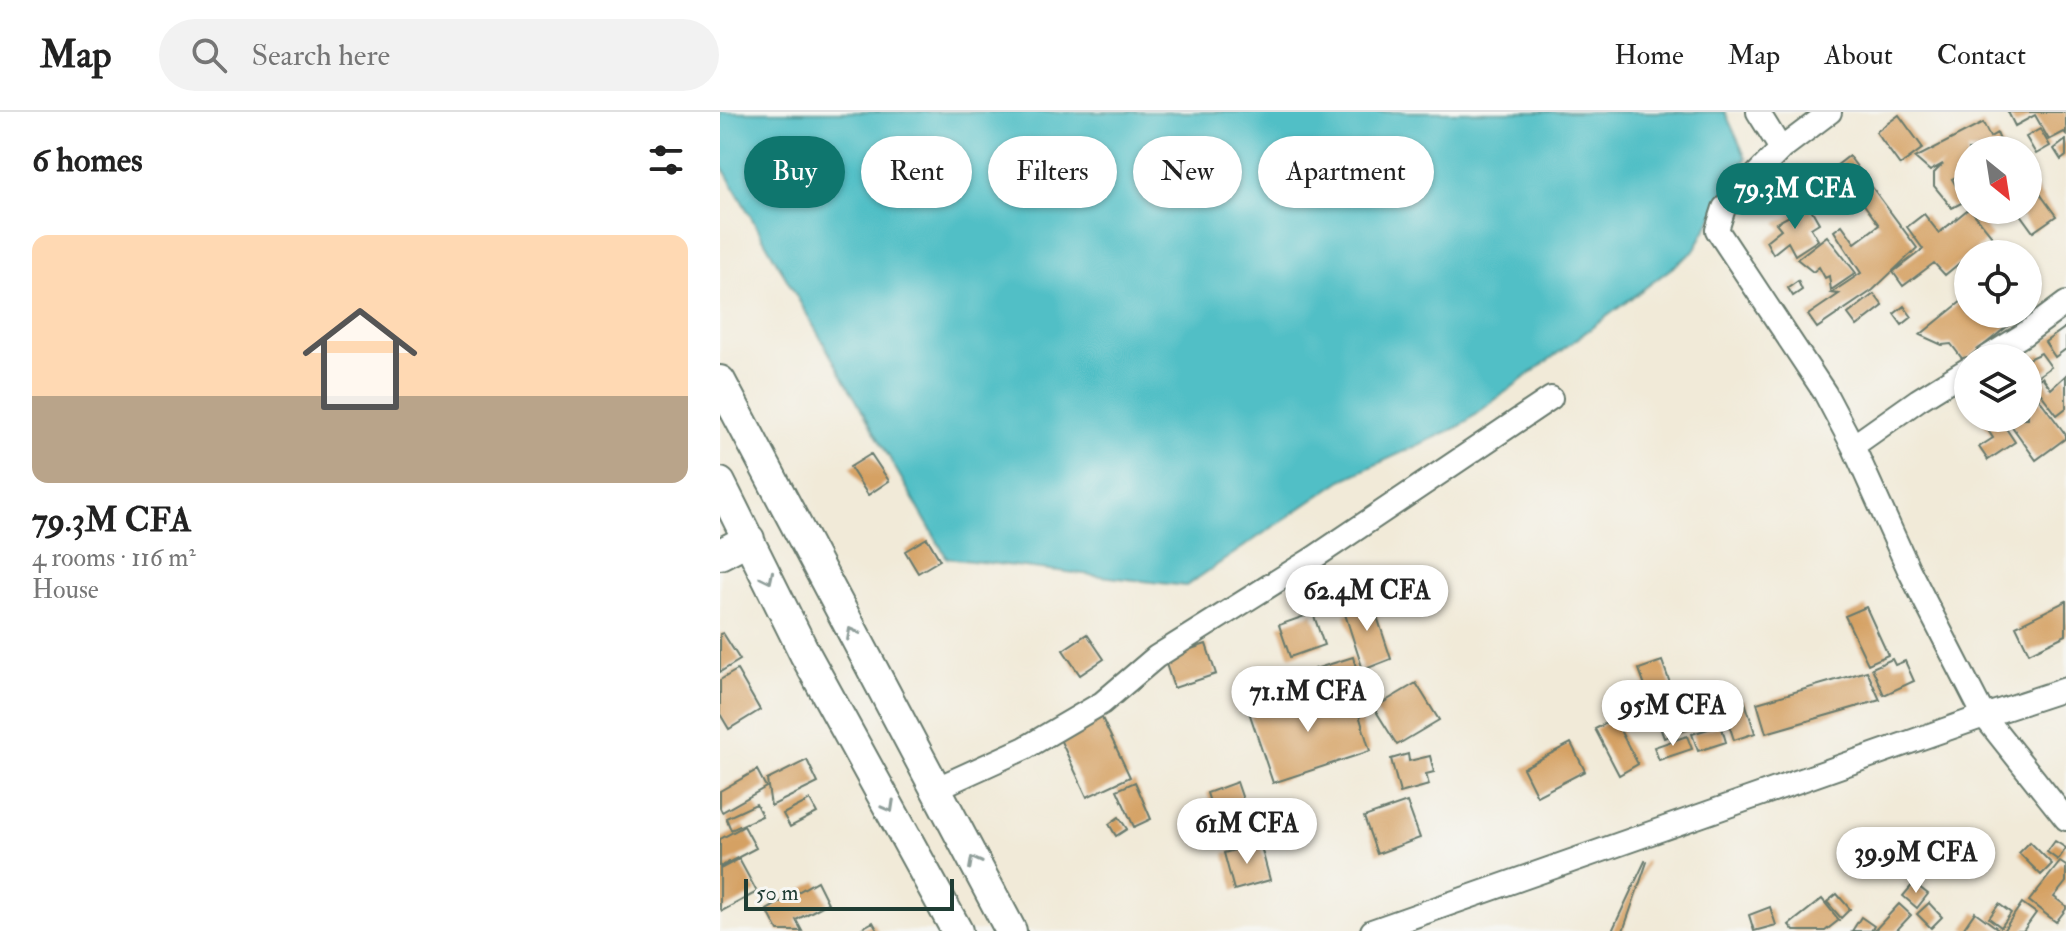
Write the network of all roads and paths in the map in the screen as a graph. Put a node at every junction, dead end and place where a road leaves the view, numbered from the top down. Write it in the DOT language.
graph roads {
  1 [pos="1758,112"];
  2 [pos="1830,112"];
  3 [pos="1781,149"];
  4 [pos="2066,303"];
  5 [pos="2009,344"];
  6 [pos="1954,378"];
  7 [pos="720,381"];
  8 [pos="1551,398"];
  9 [pos="1853,446"];
  10 [pos="720,483"];
  11 [pos="749,539"];
  12 [pos="720,554"];
  13 [pos="2066,689"];
  14 [pos="1984,716"];
  15 [pos="935,789"];
  16 [pos="2066,819"];
  17 [pos="957,931"];
  18 [pos="1011,931"];
  19 [pos="1372,931"];
  1 -- 3 [label="street"];
  2 -- 3 [label="street"];
  3 -- 9 [label="street"];
  4 -- 5 [label="street"];
  6 -- 9 [label="street"];
  15 -- 7 [label="main road, one-way"];
  8 -- 15 [label="street"];
  9 -- 14 [label="street"];
  10 -- 11 [label="main road"];
  11 -- 12 [label="main road"];
  11 -- 17 [label="main road, one-way"];
  13 -- 14 [label="street"];
  14 -- 16 [label="street"];
  14 -- 19 [label="street"];
  18 -- 15 [label="main road, one-way"];
}
